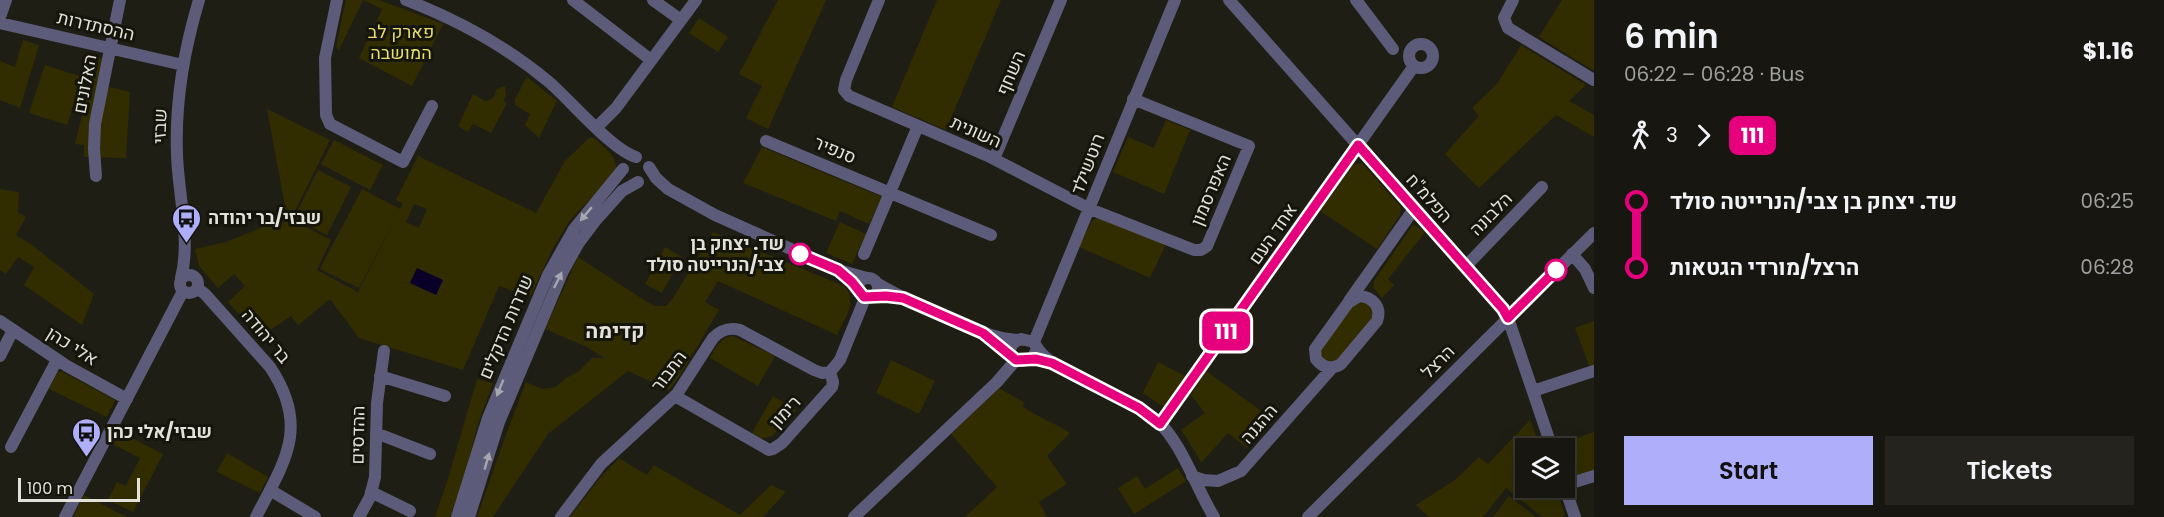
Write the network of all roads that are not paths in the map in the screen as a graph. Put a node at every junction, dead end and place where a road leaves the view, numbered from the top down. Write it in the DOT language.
graph roads {
  1 [pos="6,0"];
  2 [pos="120,0"];
  3 [pos="199,0"];
  4 [pos="337,0"];
  5 [pos="406,0"];
  6 [pos="573,0"];
  7 [pos="653,0"];
  8 [pos="696,0"];
  9 [pos="879,0"];
  10 [pos="1061,0"];
  11 [pos="1175,0"];
  12 [pos="1229,0"];
  13 [pos="1356,0"];
  14 [pos="1513,0"];
  15 [pos="0,17"];
  16 [pos="681,20"];
  17 [pos="0,23"];
  18 [pos="110,48"];
  19 [pos="1393,49"];
  20 [pos="651,60"];
  21 [pos="183,65"];
  22 [pos="1414,66"];
  23 [pos="1594,80"];
  24 [pos="1133,99"];
  25 [pos="432,106"];
  26 [pos="918,126"];
  27 [pos="597,127"];
  28 [pos="766,141"];
  29 [pos="1358,145"];
  30 [pos="618,147"];
  31 [pos="636,157"];
  32 [pos="994,159"];
  33 [pos="649,167"];
  34 [pos="624,168"];
  35 [pos="96,176"];
  36 [pos="639,182"];
  37 [pos="1542,187"];
  38 [pos="671,191"];
  39 [pos="890,193"];
  40 [pos="1090,209"];
  41 [pos="1414,209"];
  42 [pos="1594,233"];
  43 [pos="992,235"];
  44 [pos="864,254"];
  45 [pos="1572,254"];
  46 [pos="183,256"];
  47 [pos="1466,266"];
  48 [pos="838,270"];
  49 [pos="1366,277"];
  50 [pos="181,278"];
  51 [pos="872,281"];
  52 [pos="196,282"];
  53 [pos="1594,288"];
  54 [pos="183,291"];
  55 [pos="865,295"];
  56 [pos="903,298"];
  57 [pos="1372,300"];
  58 [pos="1348,303"];
  59 [pos="1508,318"];
  60 [pos="0,321"];
  61 [pos="14,330"];
  62 [pos="983,333"];
  63 [pos="1018,340"];
  64 [pos="1035,345"];
  65 [pos="384,351"];
  66 [pos="0,356"];
  67 [pos="1012,357"];
  68 [pos="57,360"];
  69 [pos="1029,360"];
  70 [pos="1317,361"];
  71 [pos="1052,363"];
  72 [pos="1332,368"];
  73 [pos="1594,371"];
  74 [pos="830,372"];
  75 [pos="380,376"];
  76 [pos="1318,384"];
  77 [pos="1533,391"];
  78 [pos="445,396"];
  79 [pos="675,396"];
  80 [pos="127,399"];
  81 [pos="1160,424"];
  82 [pos="376,433"];
  83 [pos="1549,438"];
  84 [pos="11,447"];
  85 [pos="430,454"];
  86 [pos="1192,476"];
  87 [pos="1594,476"];
  88 [pos="1221,480"];
  89 [pos="1575,482"];
  90 [pos="270,490"];
  91 [pos="371,492"];
  92 [pos="1569,498"];
  93 [pos="410,511"];
  94 [pos="1211,512"];
  95 [pos="65,517"];
  96 [pos="256,517"];
  97 [pos="315,517"];
  98 [pos="359,517"];
  99 [pos="457,517"];
  100 [pos="469,517"];
  101 [pos="561,517"];
  102 [pos="854,517"];
  103 [pos="1308,517"];
  104 [pos="1575,517"];
  1 -- 15 [label="street"];
  2 -- 18 [label="street, האלונים"];
  3 -- 21 [label="street, שבזי"];
  4 -- 25 [label="street"];
  5 -- 27 [label="street"];
  6 -- 20 [label="street"];
  7 -- 16 [label="street"];
  8 -- 16 [label="street"];
  9 -- 26 [label="street, השונית"];
  10 -- 32 [label="street, השחף"];
  11 -- 24 [label="street, רוטשילד"];
  12 -- 29 [label="street, הפלמ\"ח"];
  13 -- 19 [label="street"];
  14 -- 23 [label="street"];
  16 -- 20 [label="street"];
  17 -- 18 [label="street, ההסתדרות"];
  18 -- 21 [label="street, ההסתדרות"];
  18 -- 35 [label="street, האלונים"];
  20 -- 27 [label="street"];
  21 -- 46 [label="street, שבזי"];
  22 -- 29 [label="street, אחד העם"];
  24 -- 40 [label="street, רוטשילד"];
  24 -- 40 [label="street, האפרסמון"];
  26 -- 32 [label="street, השונית"];
  26 -- 39 [label="street"];
  27 -- 30 [label="street"];
  28 -- 39 [label="street, סנפיר"];
  29 -- 41 [label="street, הפלמ\"ח"];
  29 -- 81 [label="street, אחד העם"];
  30 -- 31 [label="street"];
  30 -- 34 [label="street"];
  31 -- 33 [label="street"];
  31 -- 34 [label="street"];
  32 -- 40 [label="street, השונית"];
  33 -- 36 [label="street"];
  33 -- 38 [label="street"];
  34 -- 36 [label="street"];
  34 -- 99 [label="street, שדרות הדקלים, one-way"];
  36 -- 38 [label="street"];
  100 -- 36 [label="street, שדרות הדקלים, one-way"];
  37 -- 47 [label="street, הלבונה"];
  38 -- 48 [label="street"];
  39 -- 43 [label="street, סנפיר"];
  39 -- 44 [label="street"];
  40 -- 64 [label="street, רוטשילד"];
  41 -- 47 [label="street, הפלמ\"ח"];
  41 -- 49 [label="street"];
  42 -- 45 [label="street, הרצל"];
  45 -- 53 [label="street"];
  45 -- 59 [label="street, הרצל"];
  46 -- 50 [label="street, שבזי"];
  46 -- 52 [label="street, שבזי"];
  47 -- 59 [label="street, הפלמ\"ח"];
  48 -- 51 [label="street"];
  48 -- 55 [label="street"];
  49 -- 57 [label="street, ההגנה"];
  49 -- 58 [label="street"];
  50 -- 52 [label="street"];
  50 -- 54 [label="street"];
  51 -- 55 [label="street"];
  51 -- 55 [label="street"];
  51 -- 56 [label="street"];
  52 -- 54 [label="street"];
  52 -- 90 [label="street, בר יהודה"];
  54 -- 80 [label="street"];
  55 -- 56 [label="street"];
  55 -- 74 [label="street, רימון"];
  56 -- 62 [label="street"];
  57 -- 58 [label="street"];
  57 -- 72 [label="street, ההגנה"];
  58 -- 70 [label="street"];
  59 -- 77 [label="street, הפלמ\"ח"];
  59 -- 103 [label="street, הרצל"];
  60 -- 61 [label="street, אלי כהן"];
  61 -- 66 [label="street"];
  61 -- 68 [label="street, אלי כהן"];
  62 -- 63 [label="street"];
  62 -- 67 [label="street"];
  63 -- 64 [label="street"];
  63 -- 67 [label="street"];
  64 -- 69 [label="street"];
  64 -- 71 [label="street"];
  65 -- 75 [label="street, ההדסים"];
  67 -- 69 [label="street"];
  67 -- 102 [label="street"];
  68 -- 80 [label="street, אלי כהן"];
  68 -- 84 [label="street"];
  69 -- 71 [label="street"];
  70 -- 72 [label="street"];
  70 -- 76 [label="street"];
  71 -- 81 [label="street"];
  72 -- 76 [label="street, ההגנה"];
  73 -- 77 [label="street"];
  74 -- 79 [label="street, התבור"];
  74 -- 79 [label="street, רימון"];
  75 -- 78 [label="street"];
  75 -- 82 [label="street, ההדסים"];
  76 -- 88 [label="street, ההגנה"];
  77 -- 83 [label="street, הפלמ\"ח"];
  79 -- 101 [label="street, התבור"];
  80 -- 95 [label="street"];
  81 -- 86 [label="street"];
  82 -- 85 [label="street"];
  82 -- 91 [label="street, ההדסים"];
  86 -- 88 [label="street"];
  86 -- 94 [label="street"];
  87 -- 89 [label="street"];
  88 -- 94 [label="street"];
  90 -- 96 [label="street, בר יהודה"];
  90 -- 97 [label="street"];
  91 -- 93 [label="street"];
  91 -- 98 [label="street, ההדסים"];
  92 -- 104 [label="street"];
}
